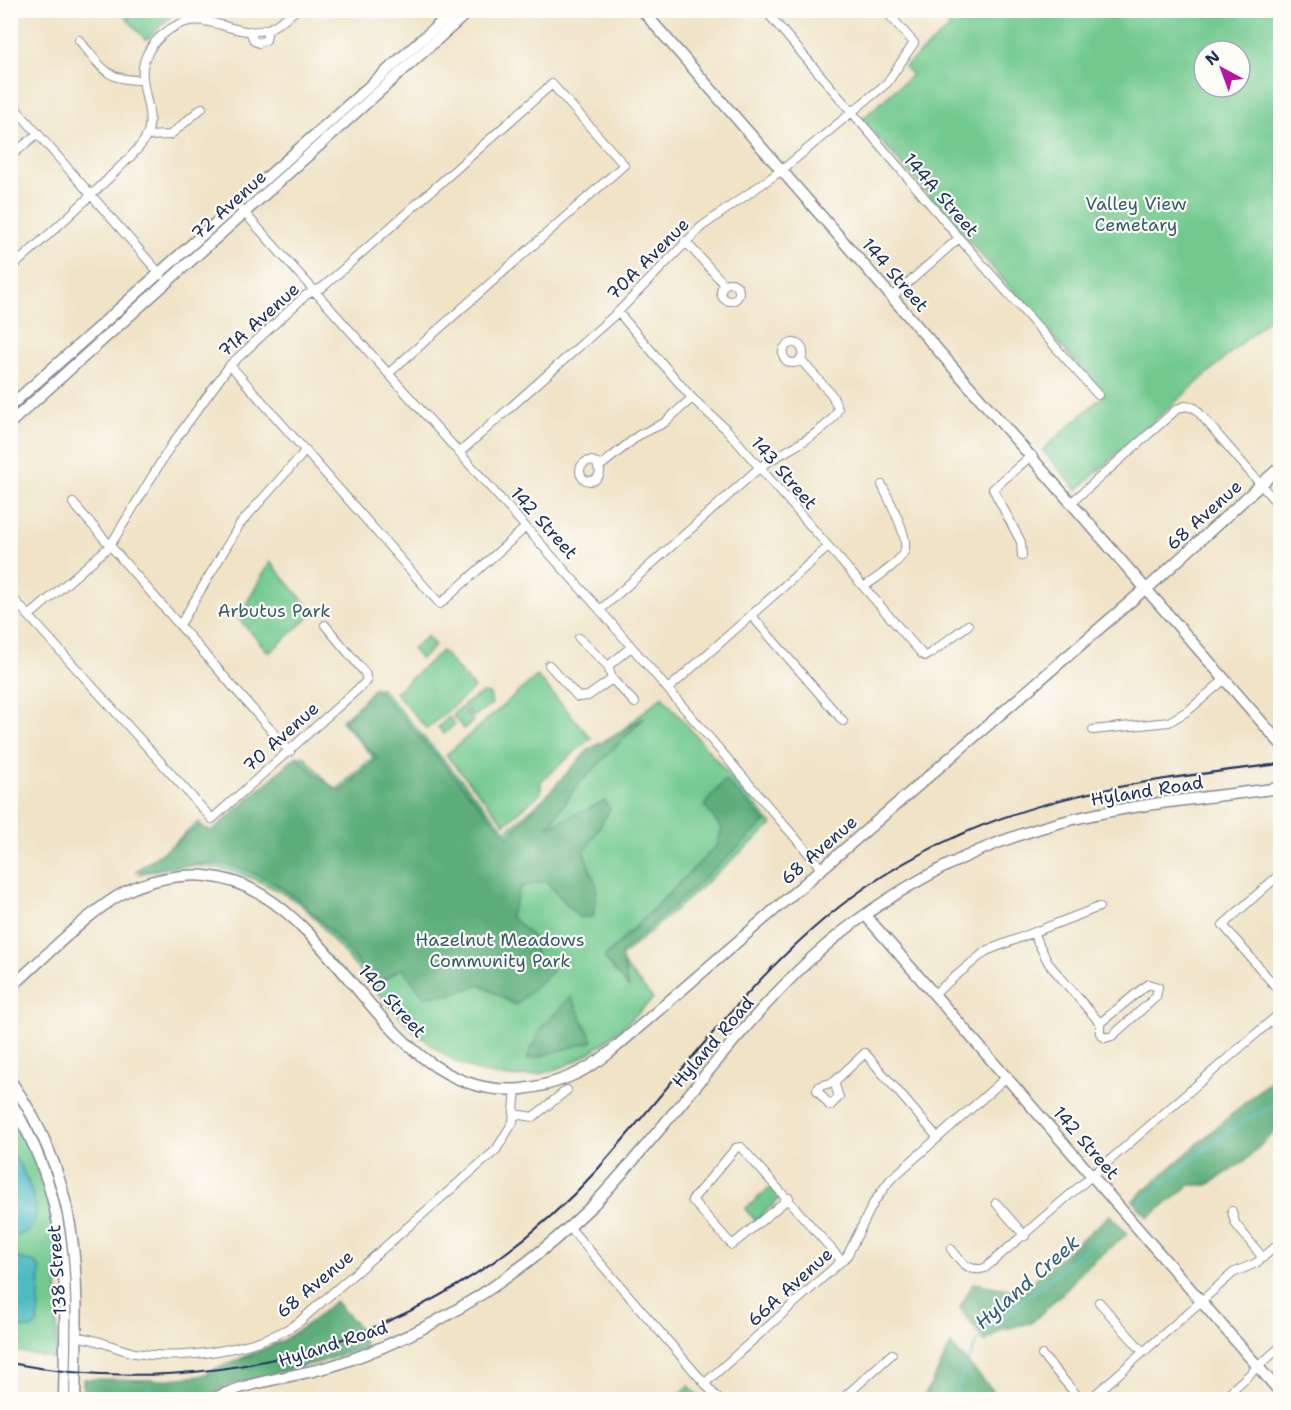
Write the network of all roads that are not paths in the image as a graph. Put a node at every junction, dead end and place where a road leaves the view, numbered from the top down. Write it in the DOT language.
graph roads {
  1 [pos="210,10"];
  2 [pos="296,10"];
  3 [pos="454,10"];
  4 [pos="470,10"];
  5 [pos="642,10"];
  6 [pos="885,10"];
  7 [pos="764,11"];
  8 [pos="208,20"];
  9 [pos="268,29"];
  10 [pos="250,31"];
  11 [pos="79,40"];
  12 [pos="141,80"];
  13 [pos="10,102"];
  14 [pos="202,108"];
  15 [pos="851,113"];
  16 [pos="38,134"];
  17 [pos="146,136"];
  18 [pos="10,157"];
  19 [pos="782,170"];
  20 [pos="92,195"];
  21 [pos="241,208"];
  22 [pos="959,238"];
  23 [pos="685,241"];
  24 [pos="10,268"];
  25 [pos="160,273"];
  26 [pos="168,282"];
  27 [pos="725,285"];
  28 [pos="315,291"];
  29 [pos="892,297"];
  30 [pos="618,312"];
  31 [pos="800,359"];
  32 [pos="230,365"];
  33 [pos="389,373"];
  34 [pos="1098,395"];
  35 [pos="692,398"];
  36 [pos="10,406"];
  37 [pos="10,423"];
  38 [pos="306,450"];
  39 [pos="459,453"];
  40 [pos="1032,455"];
  41 [pos="1281,467"];
  42 [pos="598,468"];
  43 [pos="759,468"];
  44 [pos="1261,484"];
  45 [pos="882,485"];
  46 [pos="1072,502"];
  47 [pos="73,503"];
  48 [pos="1281,507"];
  49 [pos="526,527"];
  50 [pos="110,546"];
  51 [pos="828,547"];
  52 [pos="1022,556"];
  53 [pos="864,587"];
  54 [pos="1147,588"];
  55 [pos="10,595"];
  56 [pos="600,610"];
  57 [pos="29,616"];
  58 [pos="752,616"];
  59 [pos="180,625"];
  60 [pos="325,625"];
  61 [pos="968,625"];
  62 [pos="579,638"];
  63 [pos="631,647"];
  64 [pos="549,665"];
  65 [pos="608,666"];
  66 [pos="612,679"];
  67 [pos="1225,679"];
  68 [pos="668,689"];
  69 [pos="635,703"];
  70 [pos="843,721"];
  71 [pos="1094,730"];
  72 [pos="1279,741"];
  73 [pos="290,752"];
  74 [pos="1281,788"];
  75 [pos="822,869"];
  76 [pos="1281,874"];
  77 [pos="1099,907"];
  78 [pos="866,916"];
  79 [pos="1034,933"];
  80 [pos="10,988"];
  81 [pos="1281,992"];
  82 [pos="934,994"];
  83 [pos="1281,1012"];
  84 [pos="1100,1023"];
  85 [pos="1008,1076"];
  86 [pos="10,1080"];
  87 [pos="834,1082"];
  88 [pos="516,1089"];
  89 [pos="567,1090"];
  90 [pos="10,1101"];
  91 [pos="514,1114"];
  92 [pos="938,1138"];
  93 [pos="1094,1176"];
  94 [pos="789,1198"];
  95 [pos="996,1203"];
  96 [pos="1232,1211"];
  97 [pos="570,1228"];
  98 [pos="1025,1236"];
  99 [pos="1281,1243"];
  100 [pos="951,1249"];
  101 [pos="1263,1258"];
  102 [pos="842,1261"];
  103 [pos="1201,1301"];
  104 [pos="1099,1302"];
  105 [pos="77,1337"];
  106 [pos="1281,1347"];
  107 [pos="1143,1352"];
  108 [pos="892,1354"];
  109 [pos="1042,1355"];
  110 [pos="1259,1366"];
  111 [pos="705,1383"];
  112 [pos="1281,1392"];
  113 [pos="64,1400"];
  114 [pos="75,1400"];
  115 [pos="212,1400"];
  116 [pos="719,1400"];
  117 [pos="841,1400"];
  118 [pos="1081,1400"];
  119 [pos="1089,1400"];
  120 [pos="1221,1400"];
  1 -- 8 [label="street"];
  2 -- 9 [label="street"];
  3 -- 21 [label="street, 72 Avenue"];
  4 -- 21 [label="street, 72 Avenue"];
  5 -- 19 [label="street, 144 Street"];
  6 -- 15 [label="street, 70A Avenue"];
  7 -- 15 [label="street, 144A Street"];
  8 -- 10 [label="street"];
  8 -- 12 [label="street"];
  9 -- 10 [label="street"];
  9 -- 10 [label="street"];
  11 -- 12 [label="street"];
  12 -- 17 [label="street"];
  13 -- 16 [label="street"];
  14 -- 17 [label="street"];
  15 -- 19 [label="street, 70A Avenue"];
  15 -- 22 [label="street, 144A Street"];
  16 -- 18 [label="street"];
  16 -- 20 [label="street"];
  17 -- 20 [label="street"];
  19 -- 23 [label="street, 70A Avenue"];
  19 -- 29 [label="street, 144 Street"];
  20 -- 24 [label="street"];
  20 -- 25 [label="street"];
  21 -- 25 [label="street, 72 Avenue"];
  21 -- 26 [label="street, 72 Avenue"];
  21 -- 28 [label="street, 142 Street"];
  22 -- 29 [label="street"];
  22 -- 34 [label="street, 144A Street"];
  23 -- 27 [label="street"];
  23 -- 30 [label="street, 70A Avenue"];
  25 -- 26 [label="street"];
  25 -- 36 [label="street, 72 Avenue"];
  26 -- 37 [label="street, 72 Avenue"];
  28 -- 32 [label="street, 71A Avenue"];
  28 -- 33 [label="street, 142 Street"];
  28 -- 33 [label="street, 71A Avenue"];
  29 -- 40 [label="street, 144 Street"];
  30 -- 35 [label="street, 143 Street"];
  30 -- 39 [label="street, 70A Avenue"];
  31 -- 43 [label="street"];
  32 -- 38 [label="street"];
  32 -- 50 [label="street, 71A Avenue"];
  33 -- 39 [label="street, 142 Street"];
  35 -- 42 [label="street"];
  35 -- 43 [label="street, 143 Street"];
  38 -- 49 [label="street"];
  38 -- 59 [label="street"];
  39 -- 49 [label="street, 142 Street"];
  40 -- 46 [label="street, 144 Street"];
  40 -- 52 [label="street"];
  41 -- 44 [label="street, 68 Avenue"];
  43 -- 51 [label="street, 143 Street"];
  43 -- 56 [label="street"];
  44 -- 46 [label="street"];
  44 -- 48 [label="street"];
  44 -- 54 [label="street, 68 Avenue"];
  45 -- 53 [label="street"];
  46 -- 54 [label="street, 144 Street"];
  47 -- 50 [label="street"];
  49 -- 56 [label="street, 142 Street"];
  50 -- 57 [label="street, 71A Avenue"];
  50 -- 59 [label="street"];
  51 -- 53 [label="street, 143 Street"];
  51 -- 58 [label="street"];
  53 -- 61 [label="street, 143 Street"];
  54 -- 67 [label="street, 144 Street"];
  54 -- 75 [label="street, 68 Avenue"];
  55 -- 57 [label="street"];
  56 -- 63 [label="street, 142 Street"];
  57 -- 73 [label="street, 70 Avenue"];
  58 -- 68 [label="street"];
  58 -- 70 [label="street"];
  59 -- 73 [label="street"];
  60 -- 73 [label="street, 70 Avenue"];
  62 -- 65 [label="street"];
  63 -- 65 [label="street"];
  63 -- 68 [label="street, 142 Street"];
  64 -- 66 [label="street"];
  65 -- 66 [label="street"];
  66 -- 69 [label="street"];
  67 -- 71 [label="street"];
  67 -- 72 [label="street, 144 Street"];
  68 -- 75 [label="street, 142 Street"];
  74 -- 78 [label="street, Hyland Road"];
  75 -- 88 [label="street, 68 Avenue"];
  76 -- 81 [label="street"];
  77 -- 79 [label="street"];
  78 -- 82 [label="street, 142 Street"];
  78 -- 97 [label="street, Hyland Road"];
  79 -- 82 [label="street"];
  79 -- 84 [label="street"];
  80 -- 88 [label="street, 140 Street"];
  82 -- 85 [label="street, 142 Street"];
  83 -- 93 [label="street"];
  84 -- 84 [label="street"];
  85 -- 92 [label="street, 66A Avenue"];
  85 -- 93 [label="street, 142 Street"];
  86 -- 105 [label="street, 138 Street"];
  87 -- 92 [label="street"];
  88 -- 91 [label="street, 68 Avenue"];
  89 -- 91 [label="street"];
  90 -- 113 [label="street, 138 Street"];
  91 -- 105 [label="street, 68 Avenue"];
  92 -- 102 [label="street, 66A Avenue"];
  93 -- 98 [label="street"];
  93 -- 103 [label="street, 142 Street"];
  94 -- 94 [label="street"];
  94 -- 102 [label="street"];
  95 -- 98 [label="street"];
  96 -- 101 [label="street"];
  97 -- 111 [label="street"];
  97 -- 115 [label="street, Hyland Road"];
  98 -- 100 [label="street"];
  99 -- 101 [label="street"];
  101 -- 103 [label="street"];
  102 -- 111 [label="street, 66A Avenue"];
  103 -- 107 [label="street"];
  103 -- 110 [label="street, 142 Street"];
  104 -- 107 [label="street"];
  105 -- 114 [label="street, 138 Street"];
  106 -- 110 [label="street"];
  107 -- 119 [label="street"];
  108 -- 117 [label="street"];
  109 -- 118 [label="street"];
  110 -- 112 [label="street, 142 Street"];
  110 -- 120 [label="street"];
  111 -- 116 [label="street"];
}
